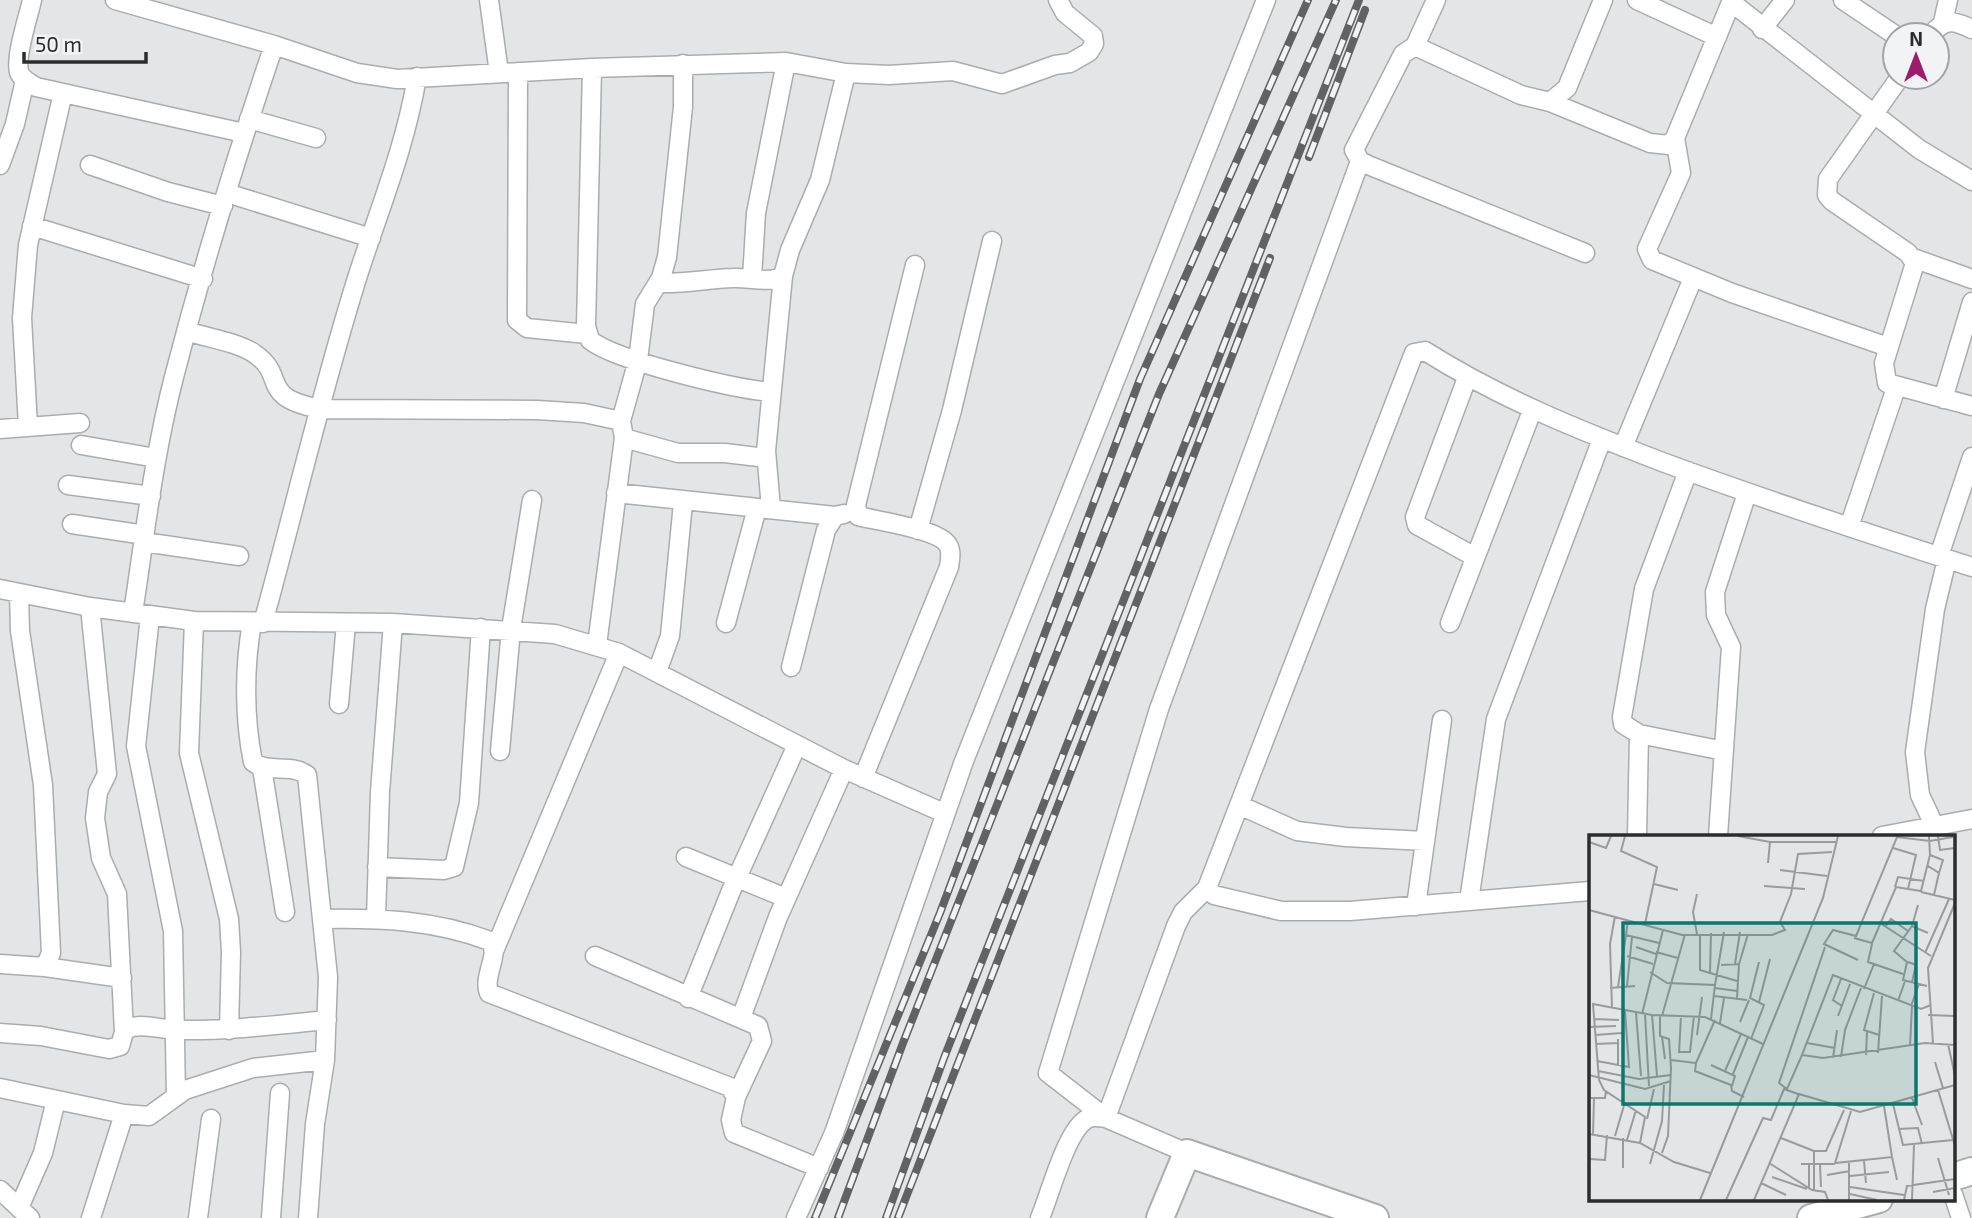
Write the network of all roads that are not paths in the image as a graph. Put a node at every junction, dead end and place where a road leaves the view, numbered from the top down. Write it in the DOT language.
graph roads {
  1 [pos="32,0"];
  2 [pos="115,0"];
  3 [pos="489,0"];
  4 [pos="1058,0"];
  5 [pos="1266,0"];
  6 [pos="1436,0"];
  7 [pos="1603,0"];
  8 [pos="1637,0"];
  9 [pos="1785,0"];
  10 [pos="1843,0"];
  11 [pos="1948,0"];
  12 [pos="1731,1"];
  13 [pos="151,5"];
  14 [pos="1940,21"];
  15 [pos="1951,24"];
  16 [pos="1881,26"];
  17 [pos="1762,29"];
  18 [pos="1972,29"];
  19 [pos="1717,37"];
  20 [pos="274,45"];
  21 [pos="1415,46"];
  22 [pos="786,62"];
  23 [pos="682,64"];
  24 [pos="592,68"];
  25 [pos="518,72"];
  26 [pos="499,73"];
  27 [pos="846,73"];
  28 [pos="417,77"];
  29 [pos="25,80"];
  30 [pos="1890,91"];
  31 [pos="63,93"];
  32 [pos="1550,102"];
  33 [pos="1874,114"];
  34 [pos="247,126"];
  35 [pos="316,138"];
  36 [pos="1675,138"];
  37 [pos="1360,161"];
  38 [pos="0,165"];
  39 [pos="90,165"];
  40 [pos="1972,181"];
  41 [pos="225,199"];
  42 [pos="32,226"];
  43 [pos="371,238"];
  44 [pos="992,241"];
  45 [pos="1585,253"];
  46 [pos="1913,258"];
  47 [pos="915,265"];
  48 [pos="783,276"];
  49 [pos="752,278"];
  50 [pos="1693,278"];
  51 [pos="203,279"];
  52 [pos="1972,279"];
  53 [pos="659,282"];
  54 [pos="1972,302"];
  55 [pos="187,331"];
  56 [pos="587,334"];
  57 [pos="1888,347"];
  58 [pos="638,360"];
  59 [pos="1467,378"];
  60 [pos="1896,388"];
  61 [pos="771,392"];
  62 [pos="1943,399"];
  63 [pos="1972,406"];
  64 [pos="321,409"];
  65 [pos="1532,411"];
  66 [pos="80,423"];
  67 [pos="28,426"];
  68 [pos="0,429"];
  69 [pos="622,429"];
  70 [pos="1602,439"];
  71 [pos="81,445"];
  72 [pos="1623,447"];
  73 [pos="1972,457"];
  74 [pos="156,458"];
  75 [pos="766,458"];
  76 [pos="1688,471"];
  77 [pos="68,485"];
  78 [pos="616,493"];
  79 [pos="1747,493"];
  80 [pos="151,496"];
  81 [pos="532,500"];
  82 [pos="683,503"];
  83 [pos="764,508"];
  84 [pos="835,516"];
  85 [pos="858,516"];
  86 [pos="72,524"];
  87 [pos="1849,527"];
  88 [pos="918,530"];
  89 [pos="144,539"];
  90 [pos="239,556"];
  91 [pos="1475,557"];
  92 [pos="1943,558"];
  93 [pos="1972,567"];
  94 [pos="0,589"];
  95 [pos="19,594"];
  96 [pos="90,607"];
  97 [pos="141,614"];
  98 [pos="194,621"];
  99 [pos="257,623"];
  100 [pos="346,623"];
  101 [pos="393,623"];
  102 [pos="726,623"];
  103 [pos="1450,623"];
  104 [pos="481,628"];
  105 [pos="510,629"];
  106 [pos="597,645"];
  107 [pos="619,653"];
  108 [pos="791,667"];
  109 [pos="657,671"];
  110 [pos="339,704"];
  111 [pos="1442,720"];
  112 [pos="1639,734"];
  113 [pos="797,745"];
  114 [pos="500,751"];
  115 [pos="1724,751"];
  116 [pos="262,768"];
  117 [pos="844,769"];
  118 [pos="863,778"];
  119 [pos="1239,805"];
  120 [pos="944,813"];
  121 [pos="1972,819"];
  122 [pos="1934,825"];
  123 [pos="1637,835"];
  124 [pos="1718,835"];
  125 [pos="1887,835"];
  126 [pos="1425,841"];
  127 [pos="686,856"];
  128 [pos="377,867"];
  129 [pos="736,879"];
  130 [pos="1207,888"];
  131 [pos="1589,891"];
  132 [pos="786,898"];
  133 [pos="1469,901"];
  134 [pos="1416,906"];
  135 [pos="285,912"];
  136 [pos="376,918"];
  137 [pos="323,919"];
  138 [pos="494,951"];
  139 [pos="595,957"];
  140 [pos="0,964"];
  141 [pos="45,967"];
  142 [pos="121,978"];
  143 [pos="688,998"];
  144 [pos="741,1018"];
  145 [pos="327,1020"];
  146 [pos="173,1030"];
  147 [pos="229,1030"];
  148 [pos="124,1032"];
  149 [pos="0,1033"];
  150 [pos="325,1060"];
  151 [pos="0,1088"];
  152 [pos="280,1093"];
  153 [pos="176,1096"];
  154 [pos="736,1097"];
  155 [pos="55,1100"];
  156 [pos="124,1114"];
  157 [pos="1106,1118"];
  158 [pos="211,1119"];
  159 [pos="1187,1153"];
  160 [pos="819,1168"];
  161 [pos="1972,1171"];
  162 [pos="1954,1177"];
  163 [pos="0,1190"];
  164 [pos="1954,1197"];
  165 [pos="1876,1200"];
  166 [pos="18,1212"];
  167 [pos="91,1218"];
  168 [pos="198,1218"];
  169 [pos="271,1218"];
  170 [pos="308,1218"];
  171 [pos="796,1218"];
  172 [pos="1040,1218"];
  173 [pos="1160,1218"];
  174 [pos="1375,1218"];
  175 [pos="1815,1218"];
  176 [pos="1961,1218"];
  1 -- 29 [label="street"];
  2 -- 13 [label="street"];
  3 -- 26 [label="street"];
  4 -- 27 [label="street"];
  5 -- 120 [label="street"];
  6 -- 21 [label="street"];
  7 -- 32 [label="street"];
  8 -- 19 [label="street"];
  9 -- 17 [label="street"];
  10 -- 16 [label="street"];
  11 -- 14 [label="street"];
  12 -- 17 [label="street"];
  12 -- 19 [label="street"];
  13 -- 20 [label="street"];
  15 -- 18 [label="street"];
  17 -- 33 [label="street"];
  19 -- 36 [label="street"];
  20 -- 28 [label="street"];
  20 -- 34 [label="street"];
  21 -- 32 [label="street"];
  21 -- 37 [label="street"];
  22 -- 23 [label="street"];
  22 -- 27 [label="street"];
  22 -- 49 [label="street"];
  23 -- 24 [label="street"];
  23 -- 53 [label="street"];
  24 -- 25 [label="street"];
  24 -- 56 [label="street"];
  25 -- 26 [label="street"];
  25 -- 56 [label="street"];
  26 -- 28 [label="street"];
  27 -- 48 [label="street"];
  28 -- 43 [label="street"];
  29 -- 31 [label="street"];
  29 -- 38 [label="street"];
  30 -- 33 [label="street"];
  31 -- 34 [label="street"];
  31 -- 42 [label="street"];
  32 -- 36 [label="street"];
  33 -- 40 [label="street"];
  33 -- 46 [label="street"];
  34 -- 35 [label="street"];
  34 -- 41 [label="street"];
  36 -- 50 [label="street"];
  37 -- 45 [label="street"];
  37 -- 157 [label="street"];
  39 -- 41 [label="street"];
  41 -- 43 [label="street"];
  41 -- 51 [label="street"];
  42 -- 51 [label="street"];
  42 -- 67 [label="street"];
  43 -- 64 [label="street"];
  44 -- 88 [label="street"];
  46 -- 52 [label="street"];
  46 -- 57 [label="street"];
  47 -- 85 [label="street"];
  48 -- 49 [label="street"];
  48 -- 61 [label="street"];
  49 -- 53 [label="street"];
  50 -- 57 [label="street"];
  50 -- 72 [label="street"];
  51 -- 55 [label="street"];
  53 -- 58 [label="street"];
  54 -- 62 [label="street"];
  55 -- 64 [label="street"];
  55 -- 74 [label="street"];
  56 -- 58 [label="street"];
  57 -- 60 [label="street"];
  58 -- 61 [label="street"];
  58 -- 69 [label="street"];
  59 -- 65 [label="street"];
  59 -- 91 [label="street"];
  59 -- 119 [label="street"];
  60 -- 62 [label="street"];
  60 -- 87 [label="street"];
  61 -- 75 [label="street"];
  62 -- 63 [label="street"];
  64 -- 69 [label="street"];
  64 -- 99 [label="street"];
  65 -- 70 [label="street"];
  65 -- 91 [label="street"];
  66 -- 67 [label="street"];
  67 -- 68 [label="street"];
  69 -- 75 [label="street"];
  69 -- 78 [label="street"];
  70 -- 72 [label="street"];
  70 -- 133 [label="street"];
  71 -- 74 [label="street"];
  72 -- 76 [label="street"];
  73 -- 92 [label="street"];
  74 -- 80 [label="street"];
  75 -- 83 [label="street"];
  76 -- 79 [label="street"];
  76 -- 112 [label="street"];
  77 -- 80 [label="street"];
  78 -- 82 [label="street"];
  78 -- 106 [label="street"];
  79 -- 87 [label="street"];
  79 -- 115 [label="street"];
  80 -- 89 [label="street"];
  81 -- 105 [label="street"];
  82 -- 83 [label="street"];
  82 -- 109 [label="street"];
  83 -- 84 [label="street"];
  83 -- 102 [label="street"];
  84 -- 85 [label="street"];
  84 -- 108 [label="street"];
  85 -- 88 [label="street"];
  86 -- 89 [label="street"];
  87 -- 92 [label="street"];
  88 -- 118 [label="street"];
  89 -- 90 [label="street"];
  89 -- 97 [label="street"];
  91 -- 103 [label="street"];
  92 -- 93 [label="street"];
  92 -- 122 [label="street"];
  94 -- 95 [label="street"];
  95 -- 96 [label="street"];
  95 -- 141 [label="street"];
  96 -- 97 [label="street"];
  96 -- 142 [label="street"];
  97 -- 98 [label="street"];
  97 -- 146 [label="street"];
  98 -- 99 [label="street"];
  98 -- 147 [label="street"];
  99 -- 100 [label="street"];
  99 -- 116 [label="street"];
  100 -- 101 [label="street"];
  100 -- 110 [label="street"];
  101 -- 104 [label="street"];
  101 -- 128 [label="street"];
  104 -- 105 [label="street"];
  104 -- 128 [label="street"];
  105 -- 106 [label="street"];
  105 -- 114 [label="street"];
  106 -- 107 [label="street"];
  107 -- 109 [label="street"];
  107 -- 138 [label="street"];
  109 -- 113 [label="street"];
  111 -- 126 [label="street"];
  112 -- 115 [label="street"];
  112 -- 123 [label="street"];
  113 -- 117 [label="street"];
  113 -- 129 [label="street"];
  115 -- 124 [label="street"];
  116 -- 135 [label="street"];
  116 -- 137 [label="street"];
  117 -- 118 [label="street"];
  117 -- 132 [label="street"];
  118 -- 120 [label="street"];
  119 -- 126 [label="street"];
  119 -- 130 [label="street"];
  120 -- 160 [label="street"];
  121 -- 122 [label="street"];
  122 -- 125 [label="street"];
  126 -- 134 [label="street"];
  127 -- 129 [label="street"];
  128 -- 136 [label="street"];
  129 -- 132 [label="street"];
  129 -- 143 [label="street"];
  130 -- 134 [label="street"];
  130 -- 157 [label="street"];
  131 -- 133 [label="street"];
  132 -- 144 [label="street"];
  133 -- 134 [label="street"];
  136 -- 137 [label="street"];
  136 -- 138 [label="street"];
  137 -- 145 [label="street"];
  138 -- 154 [label="street"];
  139 -- 143 [label="street"];
  140 -- 141 [label="street"];
  141 -- 142 [label="street"];
  142 -- 148 [label="street"];
  143 -- 144 [label="street"];
  144 -- 154 [label="street"];
  145 -- 147 [label="street"];
  145 -- 150 [label="street"];
  146 -- 147 [label="street"];
  146 -- 148 [label="street"];
  146 -- 153 [label="street"];
  148 -- 149 [label="street"];
  150 -- 153 [label="street"];
  150 -- 170 [label="street"];
  151 -- 155 [label="street"];
  152 -- 169 [label="street"];
  153 -- 156 [label="street"];
  154 -- 160 [label="street"];
  155 -- 156 [label="street"];
  155 -- 166 [label="street"];
  156 -- 167 [label="street"];
  157 -- 159 [label="street"];
  157 -- 172 [label="street"];
  158 -- 168 [label="street"];
  159 -- 173 [label="main road"];
  159 -- 174 [label="main road"];
  160 -- 171 [label="street"];
  161 -- 162 [label="main road"];
  163 -- 166 [label="street"];
  164 -- 176 [label="street"];
  165 -- 175 [label="main road"];
}
